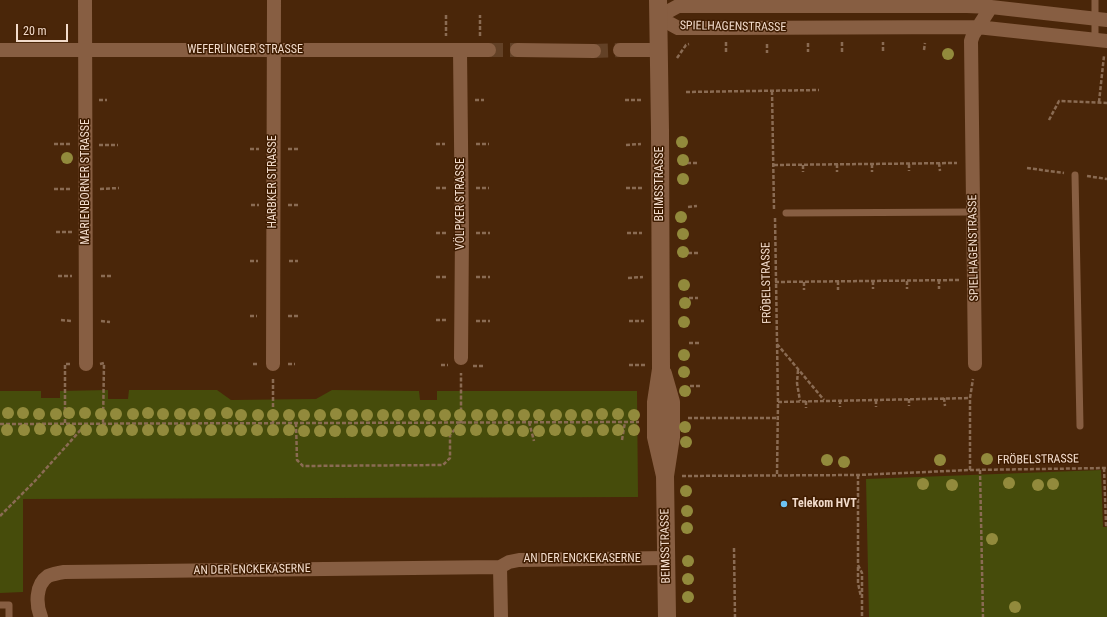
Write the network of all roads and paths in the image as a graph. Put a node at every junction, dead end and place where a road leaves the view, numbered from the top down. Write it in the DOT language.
graph roads {
  1 [pos="85,0"];
  2 [pos="274,0"];
  3 [pos="1095,0"];
  4 [pos="992,4"];
  5 [pos="658,9"];
  6 [pos="446,15"];
  7 [pos="480,15"];
  8 [pos="1101,19"];
  9 [pos="977,27"];
  10 [pos="1101,41"];
  11 [pos="0,50"];
  12 [pos="85,50"];
  13 [pos="274,50"];
  14 [pos="453,50"];
  15 [pos="484,50"];
  16 [pos="517,50"];
  17 [pos="620,50"];
  18 [pos="659,50"];
  19 [pos="594,51"];
  20 [pos="1104,55"];
  21 [pos="819,90"];
  22 [pos="772,91"];
  23 [pos="686,92"];
  24 [pos="625,100"];
  25 [pos="641,100"];
  26 [pos="1099,102"];
  27 [pos="1107,103"];
  28 [pos="1049,120"];
  29 [pos="54,144"];
  30 [pos="74,144"];
  31 [pos="641,144"];
  32 [pos="95,145"];
  33 [pos="118,145"];
  34 [pos="626,145"];
  35 [pos="972,162"];
  36 [pos="687,163"];
  37 [pos="697,163"];
  38 [pos="939,163"];
  39 [pos="803,164"];
  40 [pos="837,164"];
  41 [pos="872,164"];
  42 [pos="909,164"];
  43 [pos="774,165"];
  44 [pos="909,171"];
  45 [pos="940,171"];
  46 [pos="803,172"];
  47 [pos="837,172"];
  48 [pos="872,172"];
  49 [pos="1075,175"];
  50 [pos="119,188"];
  51 [pos="626,188"];
  52 [pos="642,188"];
  53 [pos="54,189"];
  54 [pos="75,189"];
  55 [pos="96,189"];
  56 [pos="697,206"];
  57 [pos="688,207"];
  58 [pos="973,212"];
  59 [pos="786,213"];
  60 [pos="56,232"];
  61 [pos="75,232"];
  62 [pos="627,233"];
  63 [pos="642,233"];
  64 [pos="688,253"];
  65 [pos="698,253"];
  66 [pos="58,276"];
  67 [pos="75,276"];
  68 [pos="95,276"];
  69 [pos="113,276"];
  70 [pos="644,277"];
  71 [pos="628,278"];
  72 [pos="974,279"];
  73 [pos="939,280"];
  74 [pos="838,281"];
  75 [pos="873,281"];
  76 [pos="907,281"];
  77 [pos="775,282"];
  78 [pos="804,282"];
  79 [pos="873,289"];
  80 [pos="907,289"];
  81 [pos="939,289"];
  82 [pos="804,290"];
  83 [pos="838,290"];
  84 [pos="689,298"];
  85 [pos="698,298"];
  86 [pos="61,320"];
  87 [pos="74,321"];
  88 [pos="629,321"];
  89 [pos="644,321"];
  90 [pos="689,343"];
  91 [pos="699,343"];
  92 [pos="777,344"];
  93 [pos="462,358"];
  94 [pos="86,364"];
  95 [pos="104,364"];
  96 [pos="107,364"];
  97 [pos="273,364"];
  98 [pos="975,364"];
  99 [pos="629,365"];
  100 [pos="653,367"];
  101 [pos="798,370"];
  102 [pos="690,386"];
  103 [pos="700,386"];
  104 [pos="944,398"];
  105 [pos="970,398"];
  106 [pos="909,399"];
  107 [pos="840,400"];
  108 [pos="876,400"];
  109 [pos="800,401"];
  110 [pos="806,401"];
  111 [pos="824,401"];
  112 [pos="778,402"];
  113 [pos="909,406"];
  114 [pos="945,406"];
  115 [pos="840,407"];
  116 [pos="876,407"];
  117 [pos="806,408"];
  118 [pos="690,418"];
  119 [pos="778,418"];
  120 [pos="461,422"];
  121 [pos="529,422"];
  122 [pos="625,422"];
  123 [pos="639,422"];
  124 [pos="273,423"];
  125 [pos="296,423"];
  126 [pos="0,424"];
  127 [pos="65,424"];
  128 [pos="86,424"];
  129 [pos="103,424"];
  130 [pos="1080,426"];
  131 [pos="622,440"];
  132 [pos="534,441"];
  133 [pos="1105,468"];
  134 [pos="970,470"];
  135 [pos="980,470"];
  136 [pos="778,475"];
  137 [pos="858,475"];
  138 [pos="673,476"];
  139 [pos="0,516"];
  140 [pos="1107,525"];
  141 [pos="734,548"];
  142 [pos="666,558"];
  143 [pos="500,567"];
  144 [pos="729,582"];
  145 [pos="734,582"];
  146 [pos="0,605"];
  147 [pos="9,617"];
  148 [pos="41,617"];
  149 [pos="501,617"];
  150 [pos="667,617"];
  151 [pos="735,617"];
  152 [pos="862,617"];
  153 [pos="983,617"];
  1 -- 12 [label="street, MARIENBORNER STRASSE"];
  2 -- 13 [label="street, HARBKER STRASSE"];
  3 -- 8 [label="lane"];
  4 -- 5 [label="street, SPIELHAGENSTRASSE"];
  4 -- 8 [label="street, SPIELHAGENSTRASSE"];
  4 -- 9 [label="street, SPIELHAGENSTRASSE"];
  5 -- 9 [label="street, SPIELHAGENSTRASSE"];
  5 -- 18 [label="street, BEIMSSTRASSE"];
  6 -- 14 [label="path"];
  7 -- 15 [label="path"];
  8 -- 10 [label="lane"];
  9 -- 10 [label="street, SPIELHAGENSTRASSE"];
  9 -- 35 [label="street, SPIELHAGENSTRASSE"];
  11 -- 12 [label="street, WEFERLINGER STRASSE"];
  12 -- 13 [label="street, WEFERLINGER STRASSE"];
  12 -- 94 [label="street, MARIENBORNER STRASSE"];
  13 -- 14 [label="street, WEFERLINGER STRASSE"];
  13 -- 97 [label="street, HARBKER STRASSE"];
  14 -- 15 [label="street, WEFERLINGER STRASSE"];
  14 -- 93 [label="street, VÖLPKER STRASSE"];
  16 -- 19 [label="street"];
  17 -- 18 [label="street"];
  18 -- 100 [label="street, BEIMSSTRASSE"];
  20 -- 26 [label="path"];
  21 -- 22 [label="path"];
  22 -- 23 [label="path"];
  22 -- 43 [label="path, FRÖBELSTRASSE"];
  24 -- 25 [label="path"];
  26 -- 27 [label="path"];
  26 -- 28 [label="path"];
  29 -- 30 [label="path"];
  31 -- 34 [label="path"];
  32 -- 33 [label="path"];
  35 -- 38 [label="path"];
  35 -- 58 [label="street, SPIELHAGENSTRASSE"];
  36 -- 37 [label="path"];
  38 -- 42 [label="path"];
  38 -- 45 [label="path"];
  39 -- 40 [label="path"];
  39 -- 43 [label="path"];
  39 -- 46 [label="path"];
  40 -- 41 [label="path"];
  40 -- 47 [label="path"];
  41 -- 42 [label="path"];
  41 -- 48 [label="path"];
  42 -- 44 [label="path"];
  43 -- 77 [label="path, FRÖBELSTRASSE"];
  49 -- 130 [label="lane"];
  50 -- 55 [label="path"];
  51 -- 52 [label="path"];
  53 -- 54 [label="path"];
  56 -- 57 [label="path"];
  58 -- 59 [label="lane"];
  58 -- 72 [label="street, SPIELHAGENSTRASSE"];
  60 -- 61 [label="path"];
  62 -- 63 [label="path"];
  64 -- 65 [label="path"];
  66 -- 67 [label="path"];
  68 -- 69 [label="path"];
  70 -- 71 [label="path"];
  72 -- 73 [label="path"];
  72 -- 98 [label="street, SPIELHAGENSTRASSE"];
  73 -- 76 [label="path"];
  73 -- 81 [label="path"];
  74 -- 75 [label="path"];
  74 -- 78 [label="path"];
  74 -- 83 [label="path"];
  75 -- 76 [label="path"];
  75 -- 79 [label="path"];
  76 -- 80 [label="path"];
  77 -- 78 [label="path"];
  77 -- 92 [label="path, FRÖBELSTRASSE"];
  78 -- 82 [label="path"];
  84 -- 85 [label="path"];
  86 -- 87 [label="path"];
  88 -- 89 [label="path"];
  90 -- 91 [label="path"];
  92 -- 101 [label="path"];
  92 -- 112 [label="path, FRÖBELSTRASSE"];
  93 -- 120 [label="path"];
  94 -- 95 [label="path"];
  94 -- 127 [label="path"];
  95 -- 96 [label="path"];
  95 -- 129 [label="path"];
  97 -- 124 [label="path"];
  98 -- 105 [label="path"];
  99 -- 100 [label="path"];
  100 -- 138 [label="street, BEIMSSTRASSE"];
  101 -- 109 [label="path"];
  101 -- 111 [label="path"];
  102 -- 103 [label="path"];
  104 -- 105 [label="path"];
  104 -- 106 [label="path"];
  104 -- 114 [label="path"];
  105 -- 134 [label="path"];
  106 -- 108 [label="path"];
  106 -- 113 [label="path"];
  107 -- 108 [label="path"];
  107 -- 111 [label="path"];
  107 -- 115 [label="path"];
  108 -- 116 [label="path"];
  109 -- 110 [label="path"];
  109 -- 112 [label="path"];
  110 -- 111 [label="path"];
  110 -- 117 [label="path"];
  112 -- 119 [label="path, FRÖBELSTRASSE"];
  118 -- 119 [label="path"];
  119 -- 136 [label="path, FRÖBELSTRASSE"];
  120 -- 121 [label="path"];
  120 -- 125 [label="path"];
  120 -- 125 [label="path"];
  121 -- 122 [label="path"];
  121 -- 132 [label="path"];
  122 -- 123 [label="path"];
  122 -- 131 [label="path"];
  124 -- 125 [label="path"];
  124 -- 129 [label="path"];
  126 -- 127 [label="path"];
  127 -- 128 [label="path"];
  128 -- 129 [label="path"];
  128 -- 139 [label="path"];
  133 -- 135 [label="path, FRÖBELSTRASSE"];
  133 -- 140 [label="path"];
  134 -- 135 [label="path, FRÖBELSTRASSE"];
  134 -- 137 [label="path, FRÖBELSTRASSE"];
  135 -- 153 [label="path"];
  136 -- 137 [label="path, FRÖBELSTRASSE"];
  136 -- 138 [label="path, FRÖBELSTRASSE"];
  137 -- 152 [label="path"];
  138 -- 142 [label="street, BEIMSSTRASSE"];
  141 -- 145 [label="path"];
  142 -- 143 [label="street, AN DER ENCKEKASERNE"];
  142 -- 150 [label="street, BEIMSSTRASSE"];
  143 -- 148 [label="street, AN DER ENCKEKASERNE"];
  143 -- 149 [label="street"];
  144 -- 145 [label="path"];
  145 -- 151 [label="path"];
  146 -- 147 [label="lane"];
}
